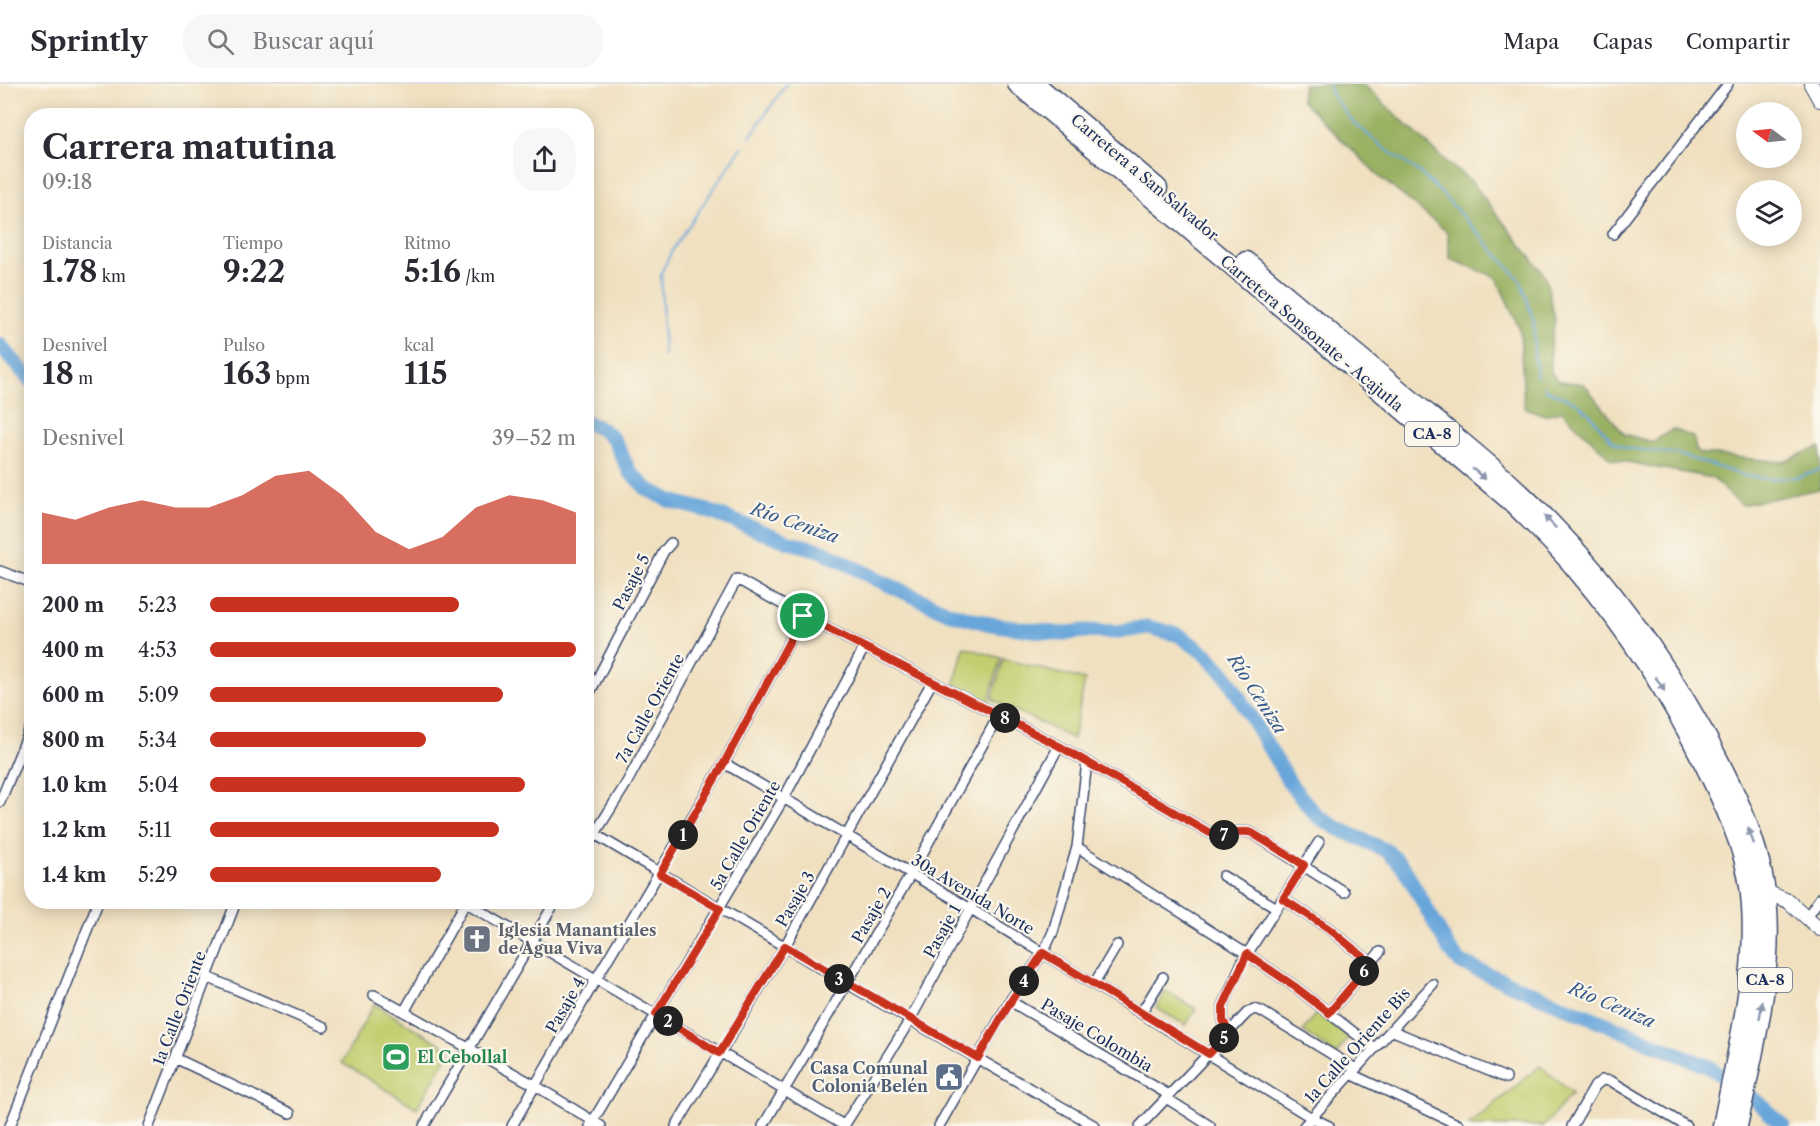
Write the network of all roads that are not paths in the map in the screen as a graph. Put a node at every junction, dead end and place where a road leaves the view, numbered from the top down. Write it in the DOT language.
graph roads {
  1 [pos="1017,84"];
  2 [pos="1036,84"];
  3 [pos="1728,84"];
  4 [pos="1811,84"];
  5 [pos="1820,100"];
  6 [pos="1613,234"];
  7 [pos="671,543"];
  8 [pos="0,571"];
  9 [pos="24,580"];
  10 [pos="1603,581"];
  11 [pos="803,616"];
  12 [pos="864,648"];
  13 [pos="932,682"];
  14 [pos="594,685"];
  15 [pos="999,716"];
  16 [pos="24,744"];
  17 [pos="1059,746"];
  18 [pos="1087,762"];
  19 [pos="724,763"];
  20 [pos="784,798"];
  21 [pos="0,802"];
  22 [pos="594,828"];
  23 [pos="594,834"];
  24 [pos="847,838"];
  25 [pos="1319,842"];
  26 [pos="1077,847"];
  27 [pos="1304,865"];
  28 [pos="660,874"];
  29 [pos="911,874"];
  30 [pos="1223,876"];
  31 [pos="1344,892"];
  32 [pos="1766,892"];
  33 [pos="1820,898"];
  34 [pos="1283,899"];
  35 [pos="1277,908"];
  36 [pos="95,909"];
  37 [pos="233,909"];
  38 [pos="462,909"];
  39 [pos="478,909"];
  40 [pos="551,909"];
  41 [pos="720,909"];
  42 [pos="971,909"];
  43 [pos="1807,917"];
  44 [pos="1820,928"];
  45 [pos="531,941"];
  46 [pos="1117,945"];
  47 [pos="785,946"];
  48 [pos="1380,952"];
  49 [pos="1043,953"];
  50 [pos="1247,954"];
  51 [pos="1371,963"];
  52 [pos="207,977"];
  53 [pos="1163,977"];
  54 [pos="596,979"];
  55 [pos="848,984"];
  56 [pos="1094,984"];
  57 [pos="1433,984"];
  58 [pos="374,995"];
  59 [pos="1011,1001"];
  60 [pos="404,1012"];
  61 [pos="1141,1013"];
  62 [pos="1329,1013"];
  63 [pos="656,1014"];
  64 [pos="910,1020"];
  65 [pos="324,1027"];
  66 [pos="1391,1030"];
  67 [pos="1229,1033"];
  68 [pos="1374,1048"];
  69 [pos="470,1049"];
  70 [pos="719,1053"];
  71 [pos="1209,1054"];
  72 [pos="175,1058"];
  73 [pos="978,1058"];
  74 [pos="1743,1064"];
  75 [pos="1353,1072"];
  76 [pos="1506,1078"];
  77 [pos="536,1086"];
  78 [pos="784,1091"];
  79 [pos="1167,1096"];
  80 [pos="290,1113"];
  81 [pos="1735,1113"];
  82 [pos="1312,1118"];
  83 [pos="595,1124"];
  84 [pos="1577,1124"];
  85 [pos="1459,1125"];
  86 [pos="10,1126"];
  87 [pos="148,1126"];
  88 [pos="424,1126"];
  89 [pos="513,1126"];
  90 [pos="676,1126"];
  91 [pos="764,1126"];
  92 [pos="845,1126"];
  93 [pos="939,1126"];
  94 [pos="1095,1126"];
  95 [pos="1140,1126"];
  96 [pos="1210,1126"];
  97 [pos="1304,1126"];
  98 [pos="1329,1126"];
  99 [pos="1686,1126"];
  100 [pos="1722,1126"];
  1 -- 74 [label="highway, Carretera Sonsonate - Acajutla / CA-8, one-way"];
  10 -- 2 [label="highway, Carretera a San Salvador / CA-8, one-way"];
  3 -- 6 [label="street"];
  4 -- 5 [label="street"];
  7 -- 14 [label="street, Pasaje 5"];
  8 -- 9 [label="street"];
  32 -- 10 [label="highway, Carretera Sonsonate - Acajutla / CA-8, one-way"];
  11 -- 12 [label="street"];
  11 -- 19 [label="street, Pasaje 4"];
  11 -- 22 [label="street, 7a Calle Oriente"];
  12 -- 13 [label="street"];
  12 -- 20 [label="street, 5a Calle Oriente"];
  13 -- 15 [label="street"];
  13 -- 24 [label="street, Pasaje 3"];
  15 -- 17 [label="street"];
  15 -- 29 [label="street, Pasaje 2"];
  16 -- 21 [label="street"];
  17 -- 18 [label="street"];
  17 -- 42 [label="street, Pasaje 1"];
  18 -- 26 [label="street"];
  18 -- 27 [label="street"];
  19 -- 20 [label="street, 30a Avenida Norte"];
  19 -- 28 [label="street, Pasaje 4"];
  20 -- 24 [label="street, 30a Avenida Norte"];
  20 -- 41 [label="street, 5a Calle Oriente"];
  23 -- 28 [label="street"];
  24 -- 29 [label="street, 30a Avenida Norte"];
  24 -- 47 [label="street, Pasaje 3"];
  25 -- 27 [label="street"];
  26 -- 49 [label="street"];
  26 -- 50 [label="street"];
  27 -- 31 [label="street"];
  27 -- 34 [label="street"];
  28 -- 41 [label="street"];
  28 -- 54 [label="street, Pasaje 4"];
  29 -- 42 [label="street, 30a Avenida Norte"];
  29 -- 55 [label="street, Pasaje 2"];
  30 -- 35 [label="street"];
  32 -- 43 [label="street"];
  74 -- 32 [label="highway, Carretera Sonsonate - Acajutla / CA-8, one-way"];
  33 -- 43 [label="street"];
  34 -- 35 [label="street"];
  34 -- 51 [label="street"];
  35 -- 50 [label="street"];
  36 -- 86 [label="street"];
  37 -- 52 [label="street, 1a Calle Oriente"];
  38 -- 60 [label="street"];
  39 -- 45 [label="street"];
  40 -- 45 [label="street"];
  41 -- 47 [label="street"];
  41 -- 63 [label="street, 5a Calle Oriente"];
  42 -- 49 [label="street, 30a Avenida Norte"];
  42 -- 64 [label="street, Pasaje 1"];
  43 -- 44 [label="street"];
  45 -- 54 [label="street"];
  45 -- 69 [label="street"];
  46 -- 56 [label="street"];
  47 -- 55 [label="street"];
  47 -- 70 [label="street, Pasaje 3"];
  48 -- 51 [label="street"];
  49 -- 56 [label="street, 30a Avenida Norte"];
  49 -- 59 [label="street"];
  50 -- 62 [label="street"];
  50 -- 67 [label="street"];
  51 -- 62 [label="street"];
  52 -- 65 [label="street"];
  52 -- 72 [label="street, 1a Calle Oriente"];
  53 -- 61 [label="street"];
  54 -- 63 [label="street"];
  54 -- 77 [label="street, Pasaje 4"];
  55 -- 64 [label="street"];
  55 -- 78 [label="street, Pasaje 2"];
  56 -- 61 [label="street, 30a Avenida Norte"];
  57 -- 66 [label="street, 1a Calle Oriente Bis"];
  58 -- 60 [label="street"];
  59 -- 73 [label="street"];
  59 -- 79 [label="street, Pasaje Colombia"];
  60 -- 69 [label="street"];
  61 -- 71 [label="street, 30a Avenida Norte"];
  62 -- 68 [label="street"];
  63 -- 70 [label="street"];
  63 -- 83 [label="street, 5a Calle Oriente"];
  64 -- 73 [label="street"];
  64 -- 92 [label="street, Pasaje 1"];
  66 -- 68 [label="street, 1a Calle Oriente Bis"];
  66 -- 76 [label="street"];
  67 -- 71 [label="street"];
  67 -- 75 [label="street"];
  68 -- 75 [label="street, 1a Calle Oriente Bis"];
  69 -- 77 [label="street"];
  69 -- 88 [label="street"];
  70 -- 78 [label="street"];
  70 -- 90 [label="street, Pasaje 3"];
  71 -- 79 [label="street"];
  71 -- 82 [label="street, 30a Avenida Norte"];
  72 -- 80 [label="street"];
  72 -- 87 [label="street, 1a Calle Oriente"];
  73 -- 93 [label="street"];
  73 -- 94 [label="street"];
  74 -- 81 [label="highway, Carretera Sonsonate - Acajutla / CA-8"];
  75 -- 82 [label="street, 1a Calle Oriente Bis"];
  75 -- 85 [label="street"];
  77 -- 83 [label="street"];
  77 -- 89 [label="street, Pasaje 4"];
  78 -- 91 [label="street, Pasaje 2"];
  78 -- 92 [label="street"];
  79 -- 95 [label="street"];
  79 -- 96 [label="street, Pasaje Colombia"];
  81 -- 100 [label="highway, Carretera Sonsonate - Acajutla / CA-8"];
  82 -- 97 [label="street, 1a Calle Oriente Bis"];
  82 -- 98 [label="street, 30a Avenida Norte"];
  84 -- 99 [label="street"];
}
